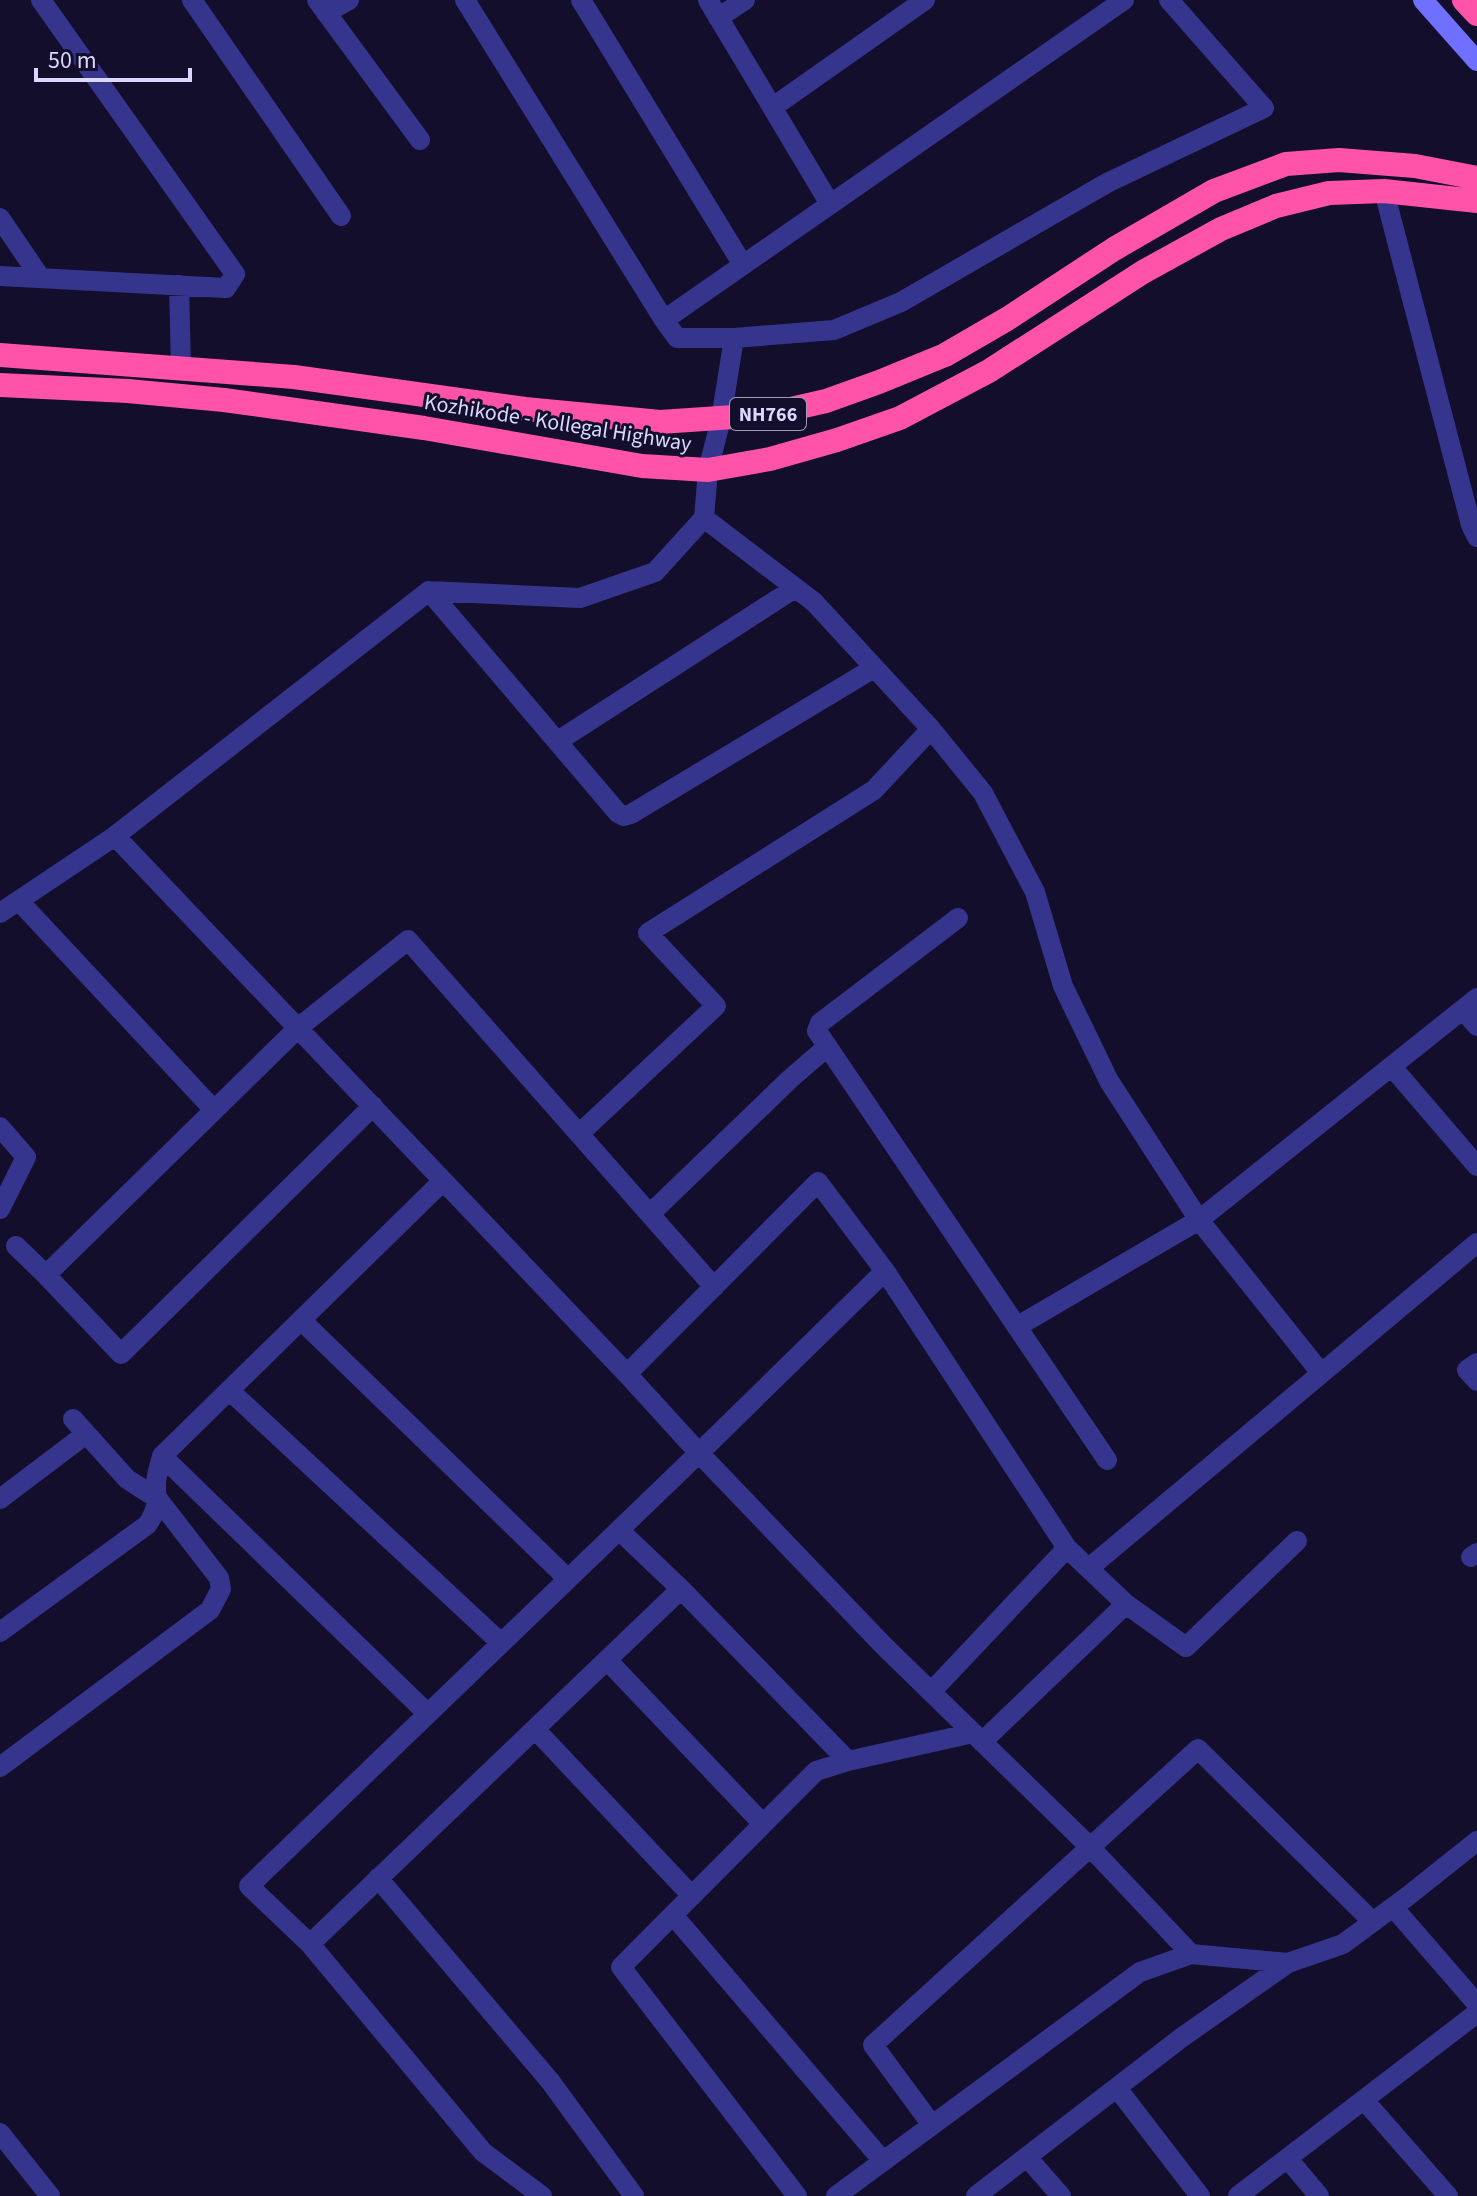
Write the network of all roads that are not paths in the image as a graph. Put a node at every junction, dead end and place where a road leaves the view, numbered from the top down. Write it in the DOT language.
graph roads {
  1 [pos="41,0"];
  2 [pos="192,0"];
  3 [pos="349,0"];
  4 [pos="465,0"];
  5 [pos="581,0"];
  6 [pos="745,0"];
  7 [pos="925,0"];
  8 [pos="1124,0"];
  9 [pos="1169,0"];
  10 [pos="1423,0"];
  11 [pos="1464,0"];
  12 [pos="322,6"];
  13 [pos="713,9"];
  14 [pos="1477,14"];
  15 [pos="1477,61"];
  16 [pos="773,107"];
  17 [pos="420,140"];
  18 [pos="1477,178"];
  19 [pos="1384,191"];
  20 [pos="1477,201"];
  21 [pos="830,204"];
  22 [pos="341,216"];
  23 [pos="0,218"];
  24 [pos="743,265"];
  25 [pos="0,276"];
  26 [pos="40,277"];
  27 [pos="179,285"];
  28 [pos="664,320"];
  29 [pos="734,338"];
  30 [pos="0,355"];
  31 [pos="181,367"];
  32 [pos="0,385"];
  33 [pos="721,419"];
  34 [pos="708,470"];
  35 [pos="704,518"];
  36 [pos="1477,537"];
  37 [pos="795,588"];
  38 [pos="429,591"];
  39 [pos="874,668"];
  40 [pos="931,729"];
  41 [pos="558,741"];
  42 [pos="115,836"];
  43 [pos="19,901"];
  44 [pos="0,913"];
  45 [pos="958,918"];
  46 [pos="1472,1011"];
  47 [pos="298,1028"];
  48 [pos="827,1047"];
  49 [pos="1392,1067"];
  50 [pos="373,1106"];
  51 [pos="214,1110"];
  52 [pos="0,1127"];
  53 [pos="579,1134"];
  54 [pos="1477,1166"];
  55 [pos="443,1181"];
  56 [pos="0,1209"];
  57 [pos="650,1214"];
  58 [pos="1199,1220"];
  59 [pos="1477,1243"];
  60 [pos="16,1246"];
  61 [pos="885,1271"];
  62 [pos="46,1275"];
  63 [pos="714,1287"];
  64 [pos="301,1320"];
  65 [pos="1018,1326"];
  66 [pos="1477,1363"];
  67 [pos="1321,1373"];
  68 [pos="627,1374"];
  69 [pos="1477,1381"];
  70 [pos="229,1390"];
  71 [pos="699,1453"];
  72 [pos="162,1456"];
  73 [pos="1107,1460"];
  74 [pos="0,1499"];
  75 [pos="158,1499"];
  76 [pos="619,1530"];
  77 [pos="1297,1541"];
  78 [pos="1067,1548"];
  79 [pos="1089,1568"];
  80 [pos="568,1579"];
  81 [pos="681,1589"];
  82 [pos="1126,1604"];
  83 [pos="0,1632"];
  84 [pos="501,1643"];
  85 [pos="607,1660"];
  86 [pos="931,1692"];
  87 [pos="428,1714"];
  88 [pos="535,1729"];
  89 [pos="978,1738"];
  90 [pos="848,1761"];
  91 [pos="0,1767"];
  92 [pos="763,1824"];
  93 [pos="1477,1841"];
  94 [pos="1090,1847"];
  95 [pos="378,1878"];
  96 [pos="692,1896"];
  97 [pos="1393,1907"];
  98 [pos="673,1915"];
  99 [pos="1373,1922"];
  100 [pos="310,1944"];
  101 [pos="1191,1954"];
  102 [pos="1288,1963"];
  103 [pos="1477,2004"];
  104 [pos="1477,2013"];
  105 [pos="1117,2088"];
  106 [pos="1364,2100"];
  107 [pos="932,2125"];
  108 [pos="0,2133"];
  109 [pos="1027,2157"];
  110 [pos="1288,2159"];
  111 [pos="883,2161"];
  112 [pos="50,2196"];
  113 [pos="542,2196"];
  114 [pos="634,2196"];
  115 [pos="797,2196"];
  116 [pos="836,2196"];
  117 [pos="976,2196"];
  118 [pos="1061,2196"];
  119 [pos="1200,2196"];
  120 [pos="1238,2196"];
  121 [pos="1319,2196"];
  122 [pos="1448,2196"];
  1 -- 27 [label="street"];
  2 -- 22 [label="street"];
  3 -- 12 [label="street"];
  4 -- 28 [label="street"];
  5 -- 24 [label="street"];
  6 -- 13 [label="street"];
  7 -- 16 [label="street"];
  8 -- 21 [label="street"];
  9 -- 29 [label="street"];
  10 -- 15 [label="street"];
  11 -- 14 [label="highway"];
  12 -- 17 [label="street"];
  13 -- 16 [label="street"];
  16 -- 21 [label="street"];
  18 -- 33 [label="highway, Kozhikode - Kollegal Highway / NH766"];
  19 -- 20 [label="highway, Kozhikode - Kollegal Highway"];
  19 -- 34 [label="highway, Kozhikode - Kollegal Highway"];
  19 -- 36 [label="street"];
  21 -- 24 [label="street"];
  23 -- 26 [label="street"];
  24 -- 28 [label="street"];
  25 -- 26 [label="street"];
  26 -- 27 [label="street"];
  27 -- 31 [label="street"];
  28 -- 29 [label="street"];
  29 -- 33 [label="street"];
  30 -- 31 [label="highway, Kozhikode - Kollegal Highway / NH766"];
  31 -- 33 [label="highway, Kozhikode - Kollegal Highway / NH766"];
  32 -- 34 [label="highway, Kozhikode - Kollegal Highway"];
  33 -- 34 [label="street"];
  34 -- 35 [label="street"];
  35 -- 37 [label="street"];
  35 -- 38 [label="street"];
  37 -- 39 [label="street"];
  37 -- 41 [label="street"];
  38 -- 41 [label="street"];
  38 -- 42 [label="street"];
  39 -- 40 [label="street"];
  39 -- 41 [label="street"];
  40 -- 53 [label="street"];
  40 -- 58 [label="street"];
  42 -- 43 [label="street"];
  42 -- 47 [label="street"];
  43 -- 44 [label="street"];
  43 -- 51 [label="street"];
  45 -- 48 [label="street"];
  46 -- 49 [label="street"];
  47 -- 50 [label="street"];
  47 -- 51 [label="street"];
  47 -- 53 [label="street"];
  48 -- 57 [label="street"];
  48 -- 65 [label="street"];
  49 -- 54 [label="street"];
  49 -- 58 [label="street"];
  50 -- 55 [label="street"];
  50 -- 62 [label="street"];
  51 -- 62 [label="street"];
  52 -- 56 [label="street"];
  53 -- 57 [label="street"];
  55 -- 64 [label="street"];
  55 -- 68 [label="street"];
  57 -- 63 [label="street"];
  58 -- 65 [label="street"];
  58 -- 67 [label="street"];
  59 -- 67 [label="street"];
  60 -- 62 [label="street"];
  61 -- 63 [label="street"];
  61 -- 71 [label="street"];
  61 -- 78 [label="street"];
  63 -- 68 [label="street"];
  64 -- 70 [label="street"];
  64 -- 80 [label="street"];
  65 -- 73 [label="street"];
  66 -- 69 [label="street"];
  67 -- 79 [label="street"];
  68 -- 71 [label="street"];
  70 -- 72 [label="street"];
  70 -- 84 [label="street"];
  71 -- 76 [label="street"];
  71 -- 86 [label="street"];
  72 -- 75 [label="street"];
  72 -- 87 [label="street"];
  74 -- 75 [label="street"];
  75 -- 83 [label="street"];
  75 -- 91 [label="street"];
  76 -- 80 [label="street"];
  76 -- 81 [label="street"];
  77 -- 82 [label="street"];
  78 -- 79 [label="street"];
  78 -- 86 [label="street"];
  79 -- 82 [label="street"];
  80 -- 84 [label="street"];
  81 -- 85 [label="street"];
  81 -- 90 [label="street"];
  82 -- 89 [label="street"];
  84 -- 87 [label="street"];
  85 -- 88 [label="street"];
  85 -- 92 [label="street"];
  86 -- 89 [label="street"];
  87 -- 100 [label="street"];
  88 -- 95 [label="street"];
  88 -- 96 [label="street"];
  89 -- 90 [label="street"];
  89 -- 94 [label="street"];
  90 -- 92 [label="street"];
  92 -- 96 [label="street"];
  93 -- 97 [label="street"];
  94 -- 99 [label="street"];
  94 -- 101 [label="street"];
  94 -- 107 [label="street"];
  95 -- 100 [label="street"];
  95 -- 114 [label="street"];
  96 -- 98 [label="street"];
  97 -- 99 [label="street"];
  97 -- 103 [label="street"];
  98 -- 111 [label="street"];
  98 -- 115 [label="street"];
  99 -- 102 [label="street"];
  100 -- 113 [label="street"];
  101 -- 102 [label="street"];
  101 -- 107 [label="street"];
  102 -- 105 [label="street"];
  104 -- 106 [label="street"];
  105 -- 109 [label="street"];
  105 -- 119 [label="street"];
  106 -- 110 [label="street"];
  106 -- 122 [label="street"];
  107 -- 111 [label="street"];
  108 -- 112 [label="street"];
  109 -- 117 [label="street"];
  109 -- 118 [label="street"];
  110 -- 120 [label="street"];
  110 -- 121 [label="street"];
  111 -- 116 [label="street"];
}
